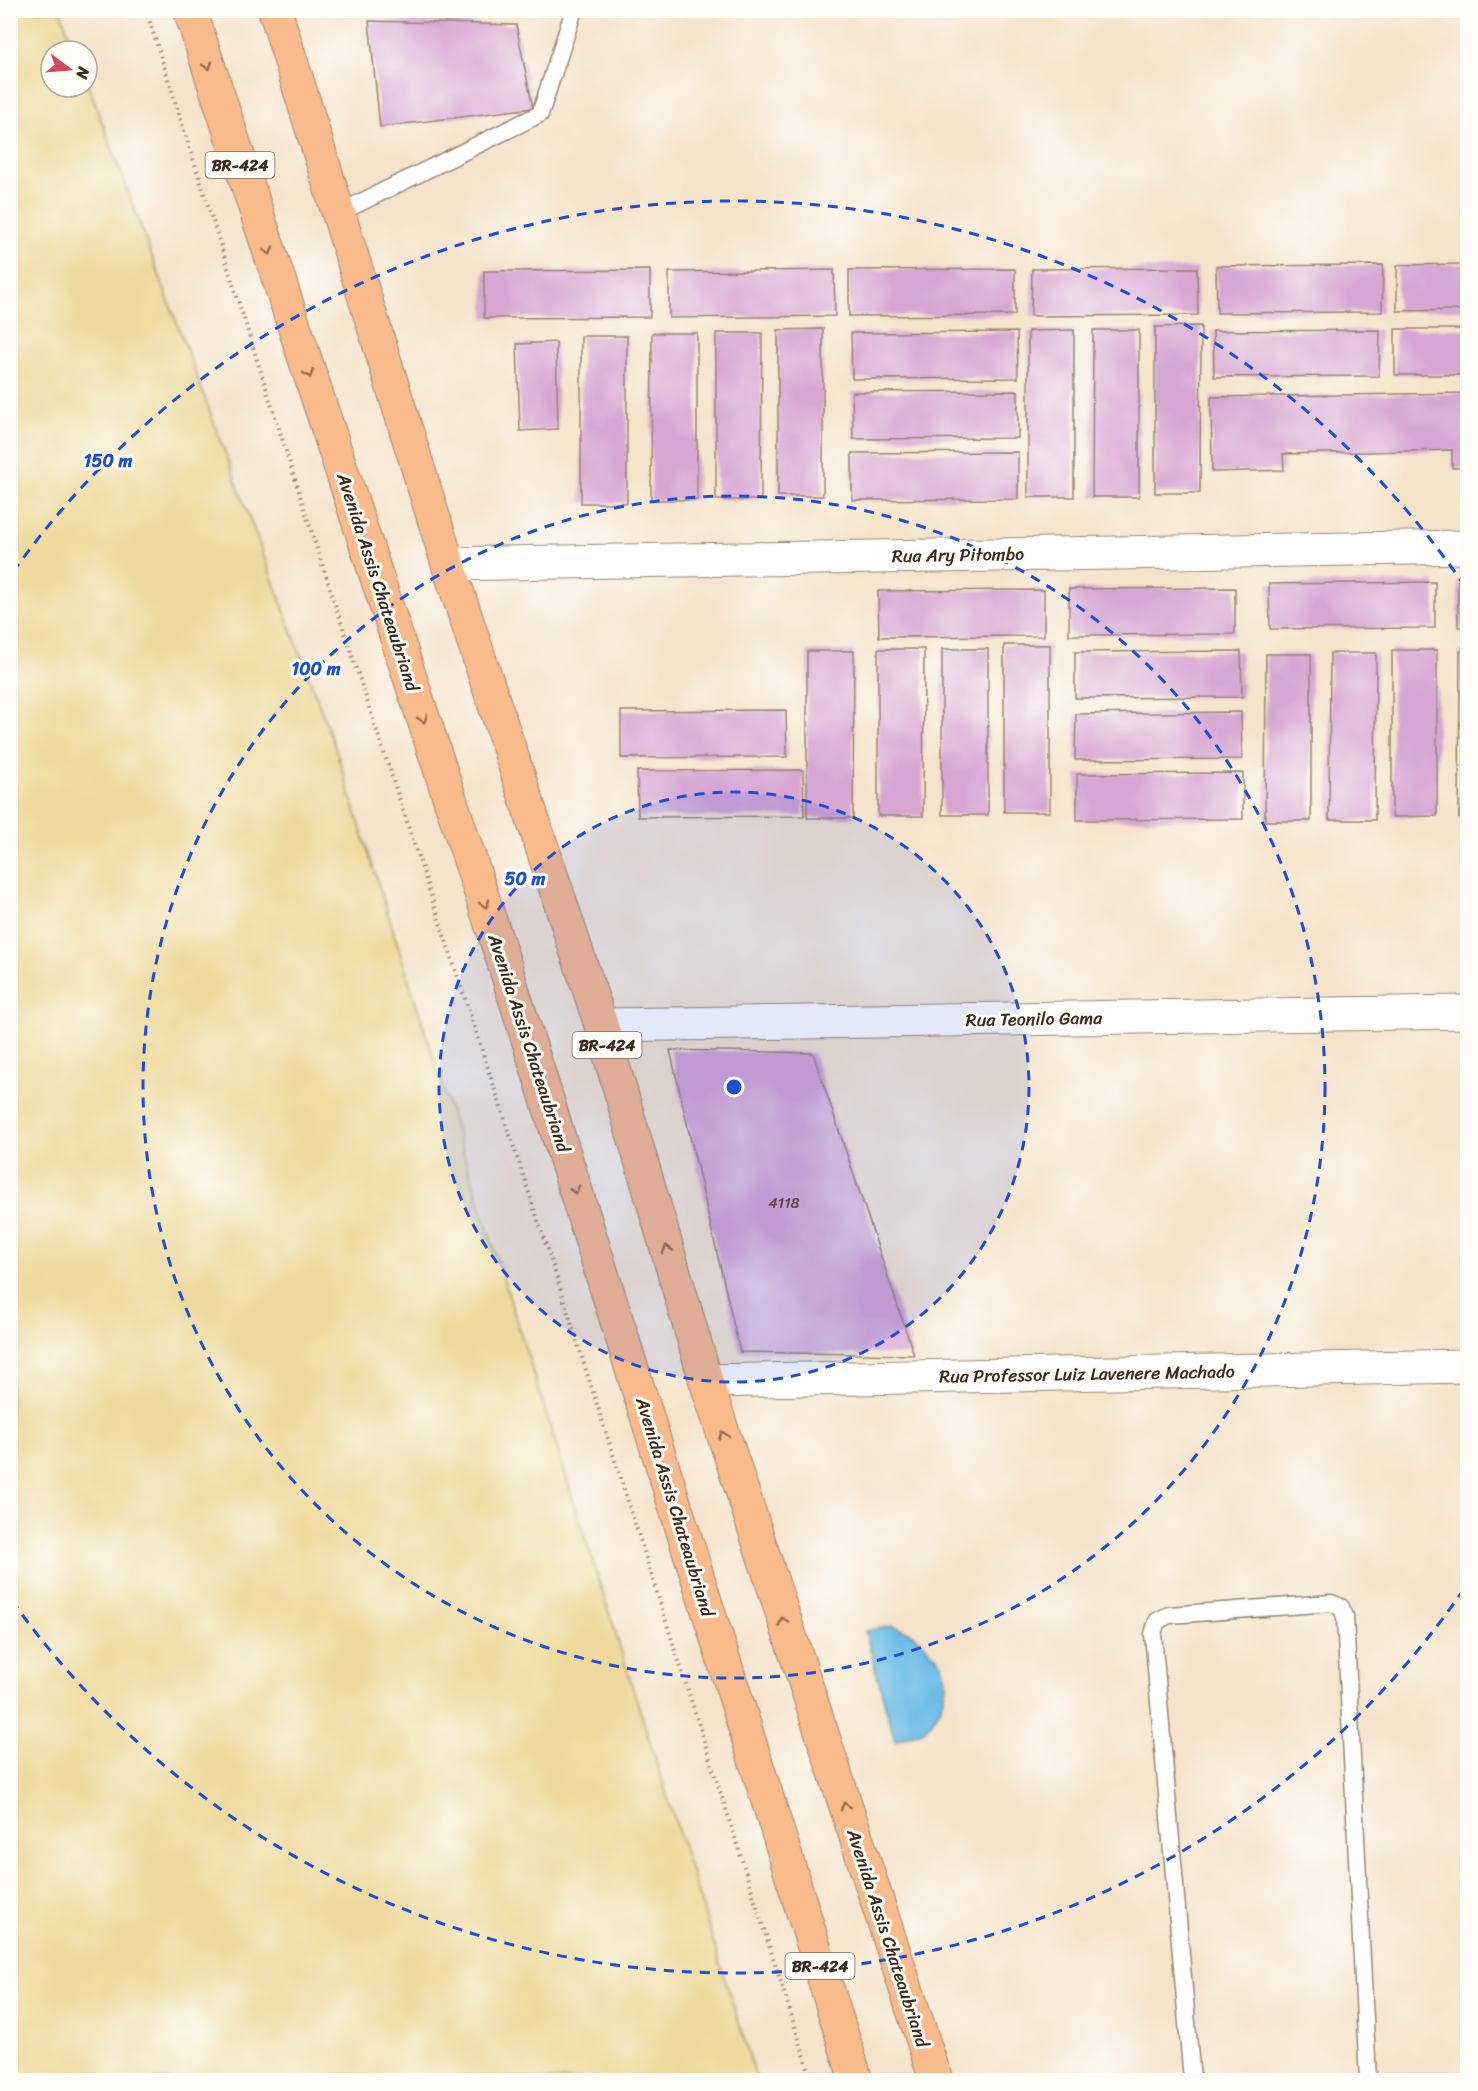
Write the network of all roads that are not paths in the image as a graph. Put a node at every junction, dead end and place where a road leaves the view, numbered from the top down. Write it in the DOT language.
graph roads {
  1 [pos="190,10"];
  2 [pos="275,10"];
  3 [pos="574,10"];
  4 [pos="339,213"];
  5 [pos="1467,547"];
  6 [pos="448,564"];
  7 [pos="1467,1012"];
  8 [pos="601,1025"];
  9 [pos="1467,1366"];
  10 [pos="705,1381"];
  11 [pos="798,1899"];
  12 [pos="856,2080"];
  13 [pos="874,2080"];
  14 [pos="936,2080"];
  15 [pos="1192,2080"];
  16 [pos="1368,2080"];
  1 -- 11 [label="highway, Avenida Assis Chateaubriand / BR-424, one-way"];
  2 -- 4 [label="highway, Avenida Assis Chateaubriand / BR-424"];
  3 -- 4 [label="lane"];
  4 -- 6 [label="highway, Avenida Assis Chateaubriand / BR-424"];
  5 -- 6 [label="street, Rua Ary Pitombo"];
  6 -- 8 [label="highway, Avenida Assis Chateaubriand / BR-424"];
  7 -- 8 [label="street, Rua Teonilo Gama"];
  10 -- 8 [label="highway, Avenida Assis Chateaubriand / BR-424, one-way"];
  9 -- 10 [label="street, Rua Professor Luiz Lavenere Machado"];
  14 -- 10 [label="highway, Avenida Assis Chateaubriand / BR-424, one-way"];
  11 -- 12 [label="highway, Avenida Assis Chateaubriand / BR-424"];
  11 -- 13 [label="highway"];
  15 -- 16 [label="lane"];
}
